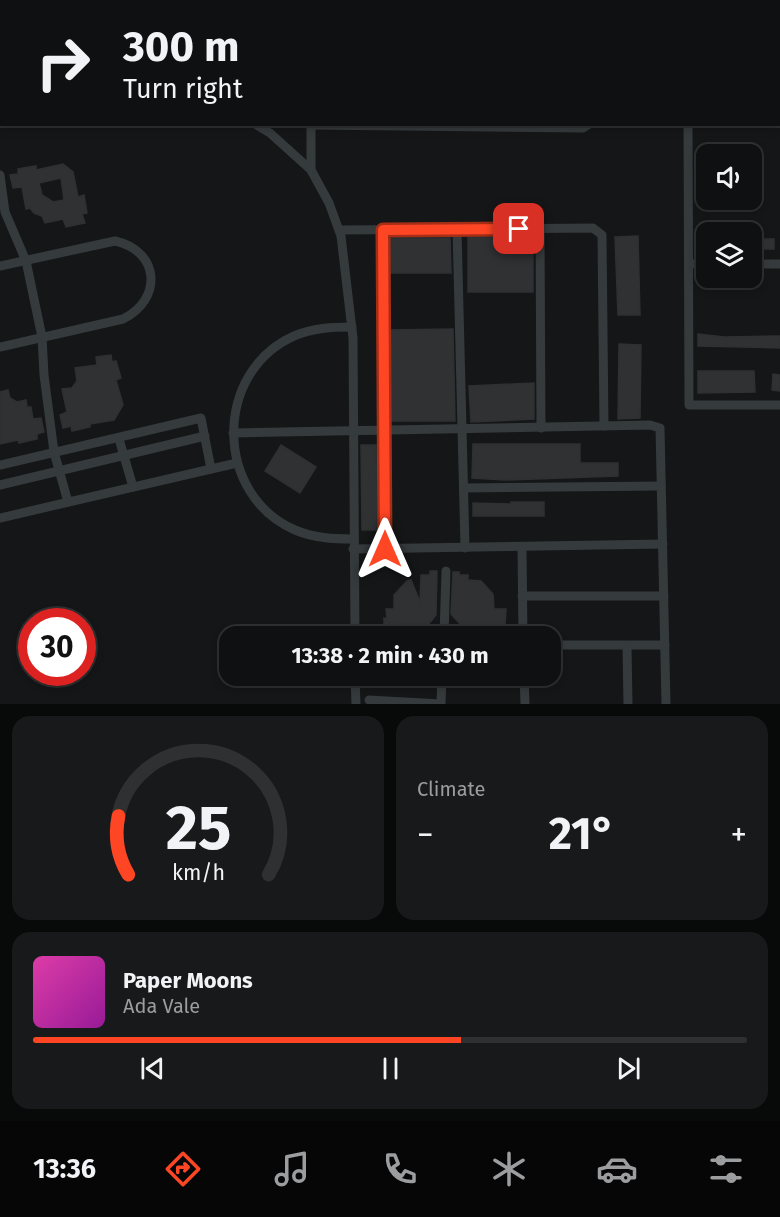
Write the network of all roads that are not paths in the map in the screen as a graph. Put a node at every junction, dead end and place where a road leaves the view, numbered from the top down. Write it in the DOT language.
graph roads {
  1 [pos="258,126"];
  2 [pos="311,126"];
  3 [pos="443,126"];
  4 [pos="586,126"];
  5 [pos="688,126"];
  6 [pos="311,170"];
  7 [pos="0,175"];
  8 [pos="456,229"];
  9 [pos="540,229"];
  10 [pos="339,230"];
  11 [pos="383,230"];
  12 [pos="26,261"];
  13 [pos="689,264"];
  14 [pos="696,264"];
  15 [pos="762,264"];
  16 [pos="780,264"];
  17 [pos="0,266"];
  18 [pos="352,327"];
  19 [pos="42,337"];
  20 [pos="0,347"];
  21 [pos="780,405"];
  22 [pos="604,426"];
  23 [pos="541,428"];
  24 [pos="463,429"];
  25 [pos="352,431"];
  26 [pos="384,431"];
  27 [pos="233,433"];
  28 [pos="205,436"];
  29 [pos="119,439"];
  30 [pos="54,452"];
  31 [pos="124,455"];
  32 [pos="237,463"];
  33 [pos="0,465"];
  34 [pos="211,469"];
  35 [pos="60,471"];
  36 [pos="0,485"];
  37 [pos="661,486"];
  38 [pos="133,487"];
  39 [pos="464,488"];
  40 [pos="68,502"];
  41 [pos="0,518"];
  42 [pos="353,544"];
  43 [pos="663,544"];
  44 [pos="522,547"];
  45 [pos="465,548"];
  46 [pos="385,549"];
  47 [pos="446,571"];
  48 [pos="522,596"];
  49 [pos="664,596"];
  50 [pos="354,626"];
  51 [pos="444,626"];
  52 [pos="523,626"];
  53 [pos="561,645"];
  54 [pos="665,645"];
  55 [pos="627,646"];
  56 [pos="355,686"];
  57 [pos="442,686"];
  58 [pos="524,686"];
  59 [pos="369,700"];
  60 [pos="356,704"];
  61 [pos="442,704"];
  62 [pos="525,704"];
  63 [pos="628,704"];
  64 [pos="666,704"];
  1 -- 6 [label="street"];
  2 -- 6 [label="street"];
  3 -- 4 [label="street"];
  5 -- 13 [label="street"];
  6 -- 10 [label="street"];
  7 -- 12 [label="street"];
  8 -- 9 [label="street"];
  8 -- 11 [label="street"];
  8 -- 24 [label="street"];
  9 -- 22 [label="street"];
  9 -- 23 [label="street"];
  10 -- 11 [label="street"];
  10 -- 18 [label="street"];
  11 -- 26 [label="street"];
  12 -- 17 [label="street"];
  12 -- 19 [label="street"];
  12 -- 19 [label="street"];
  13 -- 14 [label="street"];
  13 -- 21 [label="street"];
  15 -- 16 [label="street"];
  18 -- 25 [label="street"];
  18 -- 27 [label="street"];
  19 -- 20 [label="street"];
  19 -- 30 [label="street"];
  22 -- 23 [label="street"];
  22 -- 37 [label="street"];
  23 -- 24 [label="street"];
  24 -- 26 [label="street"];
  24 -- 39 [label="street"];
  25 -- 26 [label="street"];
  25 -- 27 [label="street"];
  25 -- 42 [label="street"];
  26 -- 46 [label="street"];
  27 -- 32 [label="street"];
  28 -- 29 [label="street"];
  28 -- 31 [label="street"];
  28 -- 34 [label="street"];
  29 -- 30 [label="street"];
  29 -- 31 [label="street"];
  30 -- 33 [label="street"];
  30 -- 35 [label="street"];
  31 -- 35 [label="street"];
  31 -- 38 [label="street"];
  32 -- 34 [label="street"];
  32 -- 42 [label="street"];
  34 -- 38 [label="street"];
  35 -- 36 [label="street"];
  35 -- 40 [label="street"];
  37 -- 39 [label="street"];
  37 -- 43 [label="street"];
  38 -- 40 [label="street"];
  39 -- 45 [label="street"];
  40 -- 41 [label="street"];
  42 -- 46 [label="street"];
  42 -- 50 [label="street"];
  43 -- 44 [label="street"];
  43 -- 49 [label="street"];
  44 -- 45 [label="street"];
  44 -- 48 [label="street"];
  45 -- 46 [label="street"];
  47 -- 51 [label="street"];
  48 -- 49 [label="street"];
  48 -- 52 [label="street"];
  49 -- 54 [label="street"];
  53 -- 55 [label="street"];
  54 -- 55 [label="street"];
  54 -- 64 [label="street"];
  55 -- 63 [label="street"];
  56 -- 60 [label="street"];
  57 -- 61 [label="street"];
  58 -- 62 [label="street"];
  59 -- 61 [label="street"];
}
